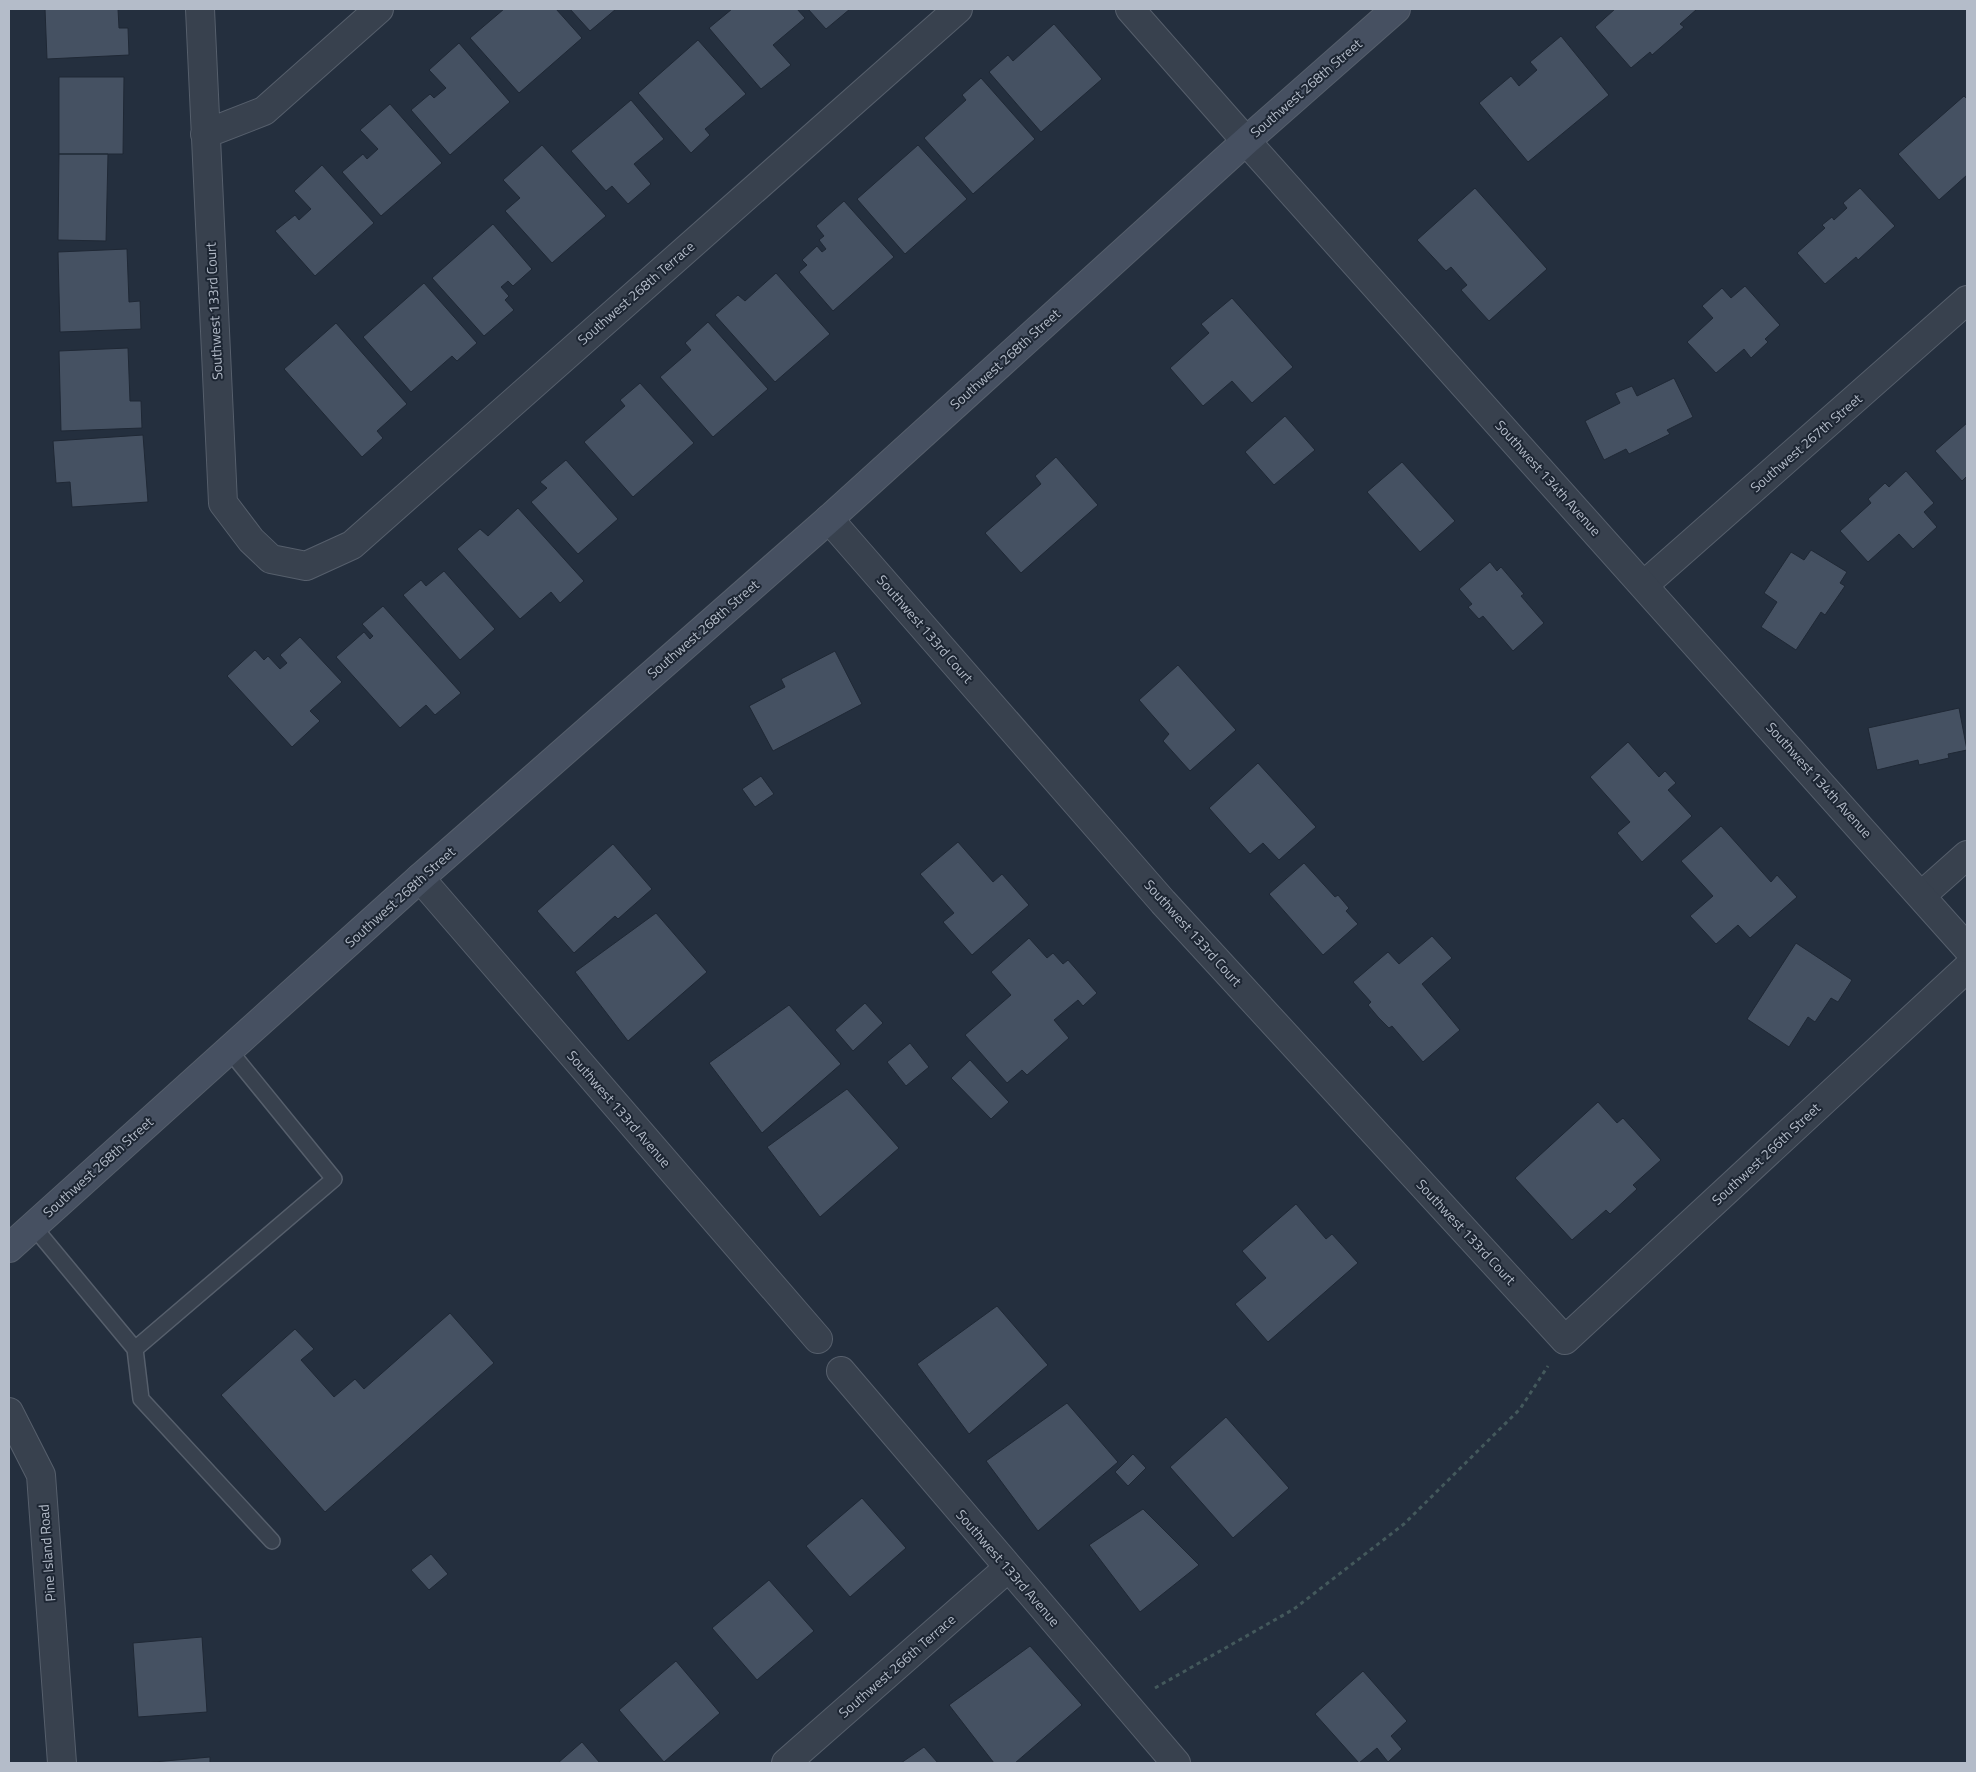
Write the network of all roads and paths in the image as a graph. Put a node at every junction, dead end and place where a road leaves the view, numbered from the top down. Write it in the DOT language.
graph roads {
  1 [pos="200,9"];
  2 [pos="378,9"];
  3 [pos="958,9"];
  4 [pos="1130,9"];
  5 [pos="1396,9"];
  6 [pos="206,134"];
  7 [pos="1246,141"];
  8 [pos="1967,300"];
  9 [pos="829,518"];
  10 [pos="306,566"];
  11 [pos="1644,585"];
  12 [pos="1967,856"];
  13 [pos="420,878"];
  14 [pos="1922,895"];
  15 [pos="1967,948"];
  16 [pos="1967,968"];
  17 [pos="229,1050"];
  18 [pos="33,1226"];
  19 [pos="9,1248"];
  20 [pos="818,1339"];
  21 [pos="1565,1340"];
  22 [pos="135,1349"];
  23 [pos="841,1371"];
  24 [pos="9,1412"];
  25 [pos="272,1541"];
  26 [pos="1008,1568"];
  27 [pos="1126,1705"];
  28 [pos="62,1763"];
  29 [pos="786,1763"];
  30 [pos="1176,1763"];
  1 -- 6 [label="street, Southwest 133rd Court"];
  2 -- 6 [label="street"];
  3 -- 10 [label="street, Southwest 268th Terrace"];
  4 -- 7 [label="street, Southwest 134th Avenue"];
  5 -- 7 [label="main road, Southwest 268th Street"];
  6 -- 10 [label="street, Southwest 133rd Court"];
  7 -- 9 [label="main road, Southwest 268th Street"];
  7 -- 11 [label="street, Southwest 134th Avenue"];
  8 -- 11 [label="street, Southwest 267th Street"];
  9 -- 13 [label="main road, Southwest 268th Street"];
  9 -- 21 [label="street, Southwest 133rd Court"];
  11 -- 14 [label="street, Southwest 134th Avenue"];
  12 -- 14 [label="street"];
  13 -- 17 [label="main road, Southwest 268th Street"];
  13 -- 20 [label="street, Southwest 133rd Avenue"];
  14 -- 15 [label="street, Southwest 134th Avenue"];
  16 -- 21 [label="street, Southwest 266th Street"];
  17 -- 18 [label="main road, Southwest 268th Street"];
  17 -- 22 [label="lane"];
  18 -- 19 [label="main road, Southwest 268th Street"];
  18 -- 22 [label="lane"];
  21 -- 27 [label="path"];
  22 -- 25 [label="lane"];
  23 -- 26 [label="street, Southwest 133rd Avenue"];
  24 -- 28 [label="street, Pine Island Road"];
  26 -- 27 [label="street, Southwest 133rd Avenue"];
  26 -- 29 [label="street, Southwest 266th Terrace"];
  27 -- 30 [label="street, Southwest 133rd Avenue"];
}
